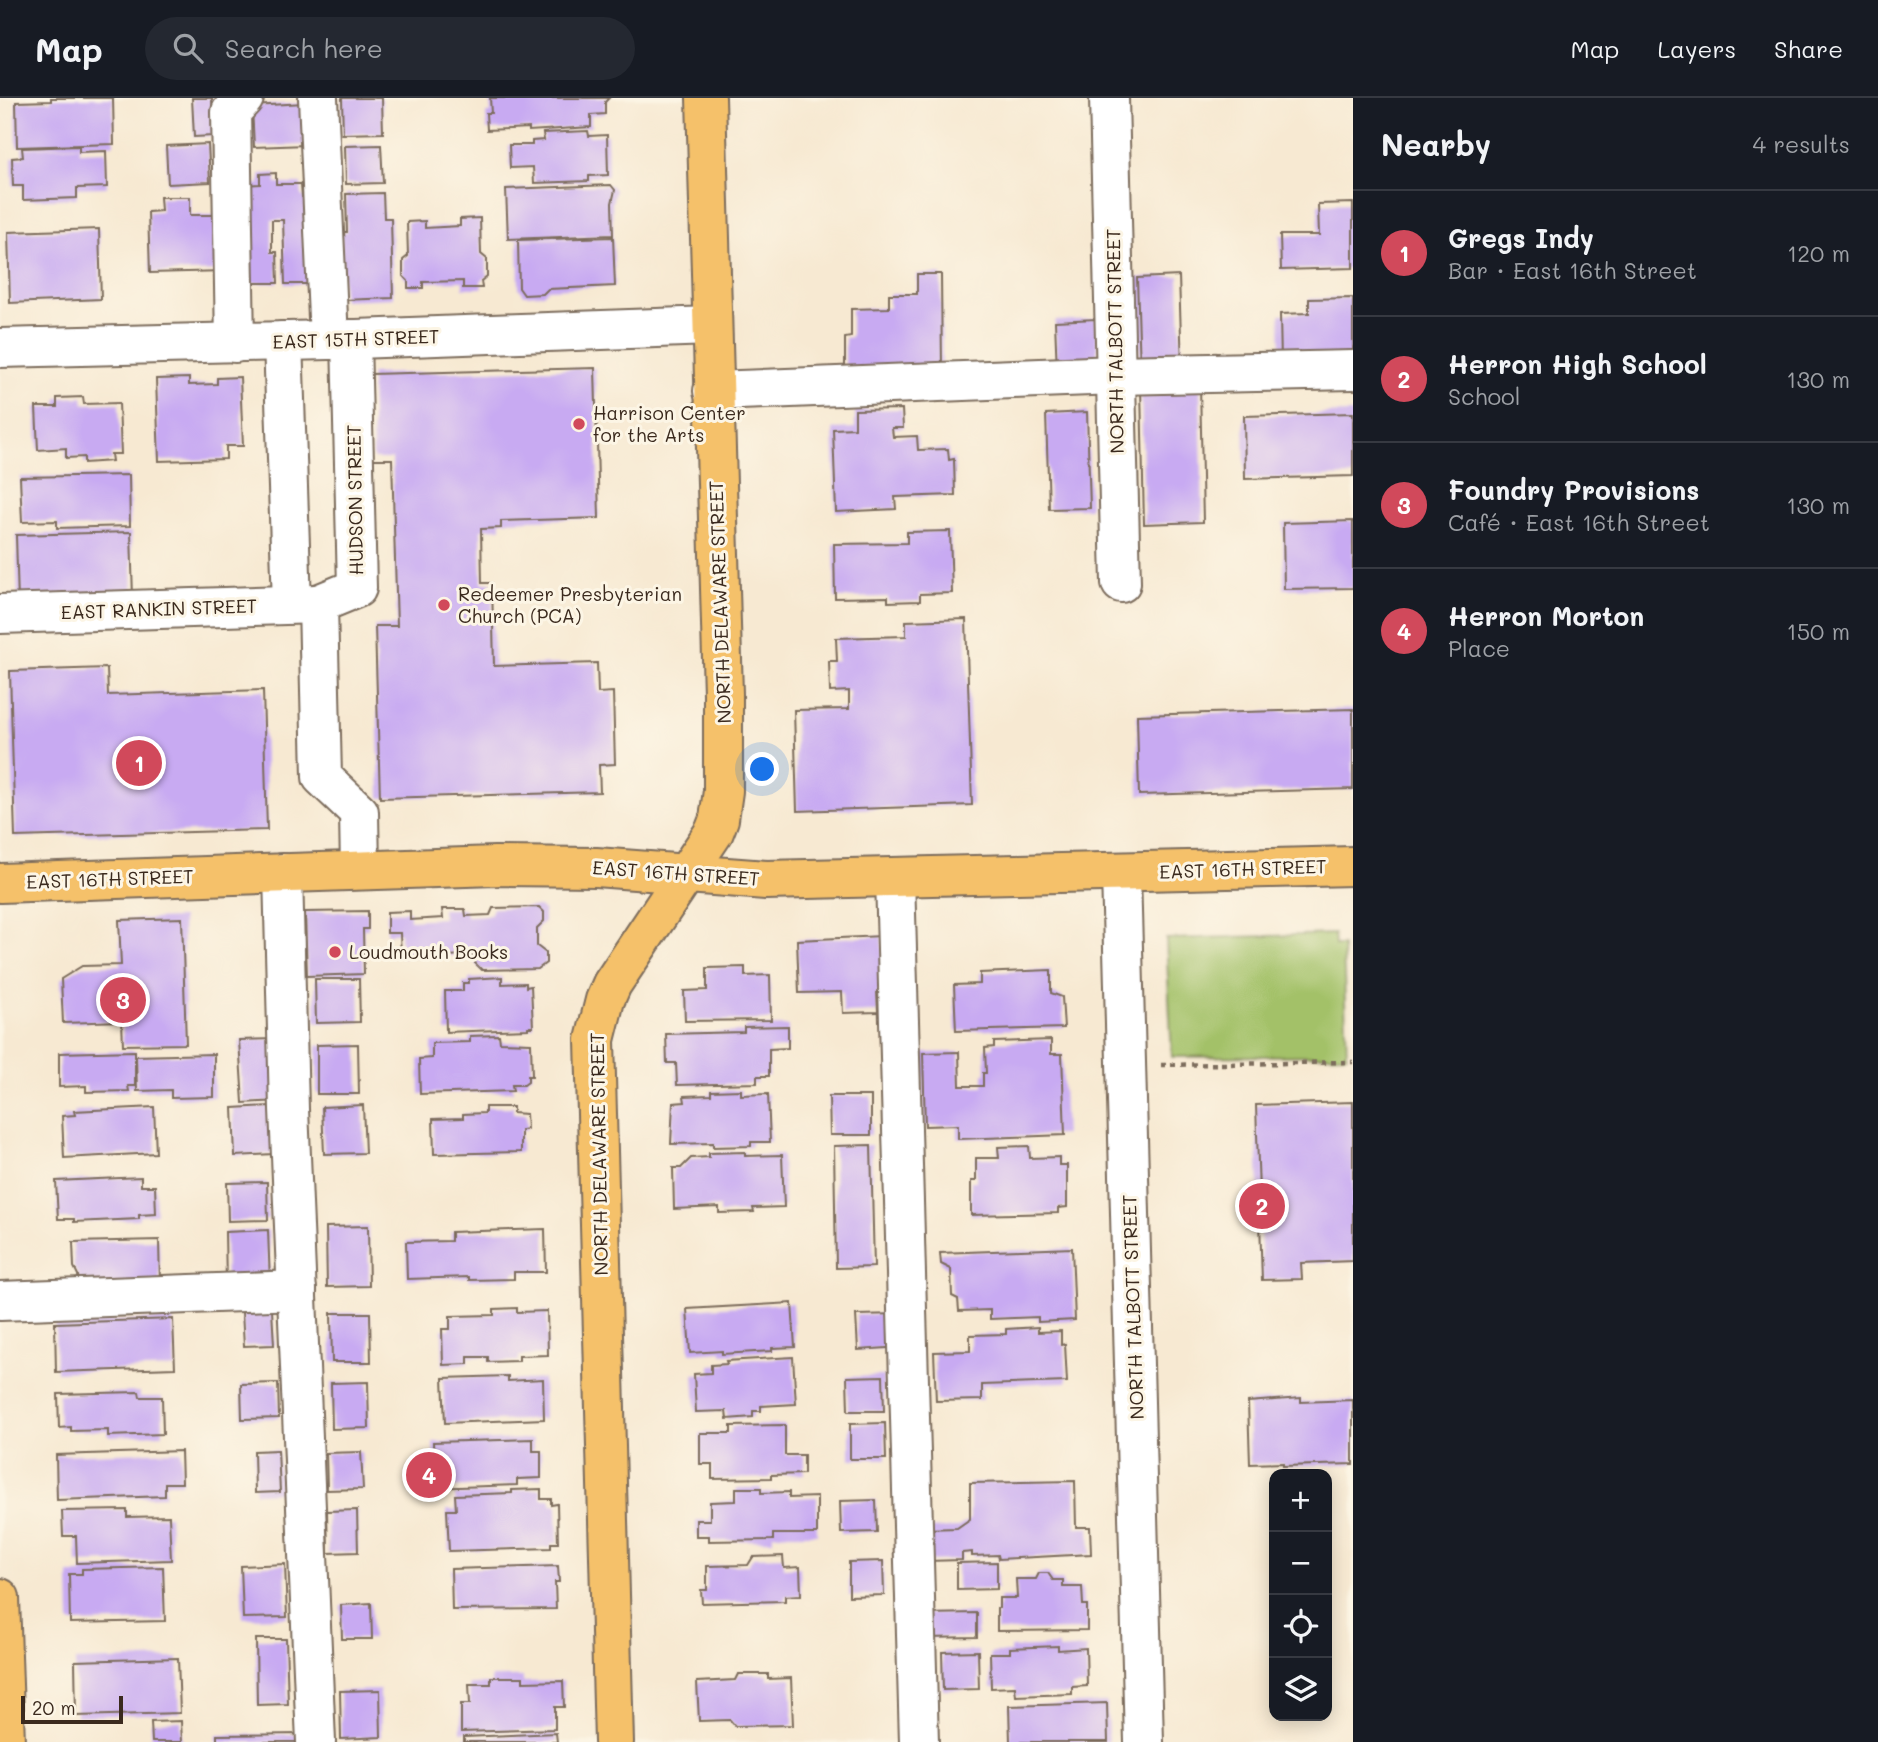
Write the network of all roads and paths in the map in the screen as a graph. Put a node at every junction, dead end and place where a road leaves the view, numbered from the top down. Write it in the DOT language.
graph roads {
  1 [pos="244,98"];
  2 [pos="318,98"];
  3 [pos="706,98"];
  4 [pos="1109,98"];
  5 [pos="711,326"];
  6 [pos="340,339"];
  7 [pos="283,341"];
  8 [pos="235,343"];
  9 [pos="0,348"];
  10 [pos="1353,370"];
  11 [pos="1116,375"];
  12 [pos="713,391"];
  13 [pos="1121,583"];
  14 [pos="305,604"];
  15 [pos="0,614"];
  16 [pos="1353,866"];
  17 [pos="360,870"];
  18 [pos="283,873"];
  19 [pos="1121,873"];
  20 [pos="688,875"];
  21 [pos="895,877"];
  22 [pos="0,883"];
  23 [pos="1353,1062"];
  24 [pos="1159,1065"];
  25 [pos="297,1290"];
  26 [pos="0,1301"];
  27 [pos="0,1598"];
  28 [pos="5,1742"];
  29 [pos="316,1742"];
  30 [pos="614,1742"];
  31 [pos="919,1742"];
  32 [pos="1144,1742"];
  1 -- 8 [label="street"];
  2 -- 6 [label="street, HUDSON STREET"];
  3 -- 5 [label="main road, NORTH DELAWARE STREET"];
  4 -- 11 [label="street, NORTH TALBOTT STREET"];
  5 -- 6 [label="street, EAST 15TH STREET"];
  5 -- 12 [label="main road, NORTH DELAWARE STREET"];
  6 -- 7 [label="street, EAST 15TH STREET"];
  6 -- 14 [label="street, HUDSON STREET"];
  7 -- 8 [label="street, EAST 15TH STREET"];
  7 -- 14 [label="street"];
  8 -- 9 [label="street, EAST 15TH STREET"];
  10 -- 11 [label="street"];
  11 -- 12 [label="street"];
  11 -- 13 [label="street, NORTH TALBOTT STREET"];
  12 -- 20 [label="main road, NORTH DELAWARE STREET"];
  14 -- 15 [label="street, EAST RANKIN STREET"];
  14 -- 17 [label="street"];
  16 -- 19 [label="main road, EAST 16TH STREET"];
  17 -- 18 [label="main road, EAST 16TH STREET"];
  17 -- 20 [label="main road, EAST 16TH STREET"];
  18 -- 22 [label="main road, EAST 16TH STREET"];
  18 -- 25 [label="street"];
  19 -- 21 [label="main road, EAST 16TH STREET"];
  19 -- 32 [label="street, NORTH TALBOTT STREET"];
  20 -- 21 [label="main road, EAST 16TH STREET"];
  20 -- 30 [label="main road, NORTH DELAWARE STREET"];
  21 -- 31 [label="street"];
  23 -- 24 [label="path"];
  25 -- 26 [label="street"];
  25 -- 29 [label="street"];
  27 -- 28 [label="main road"];
}
